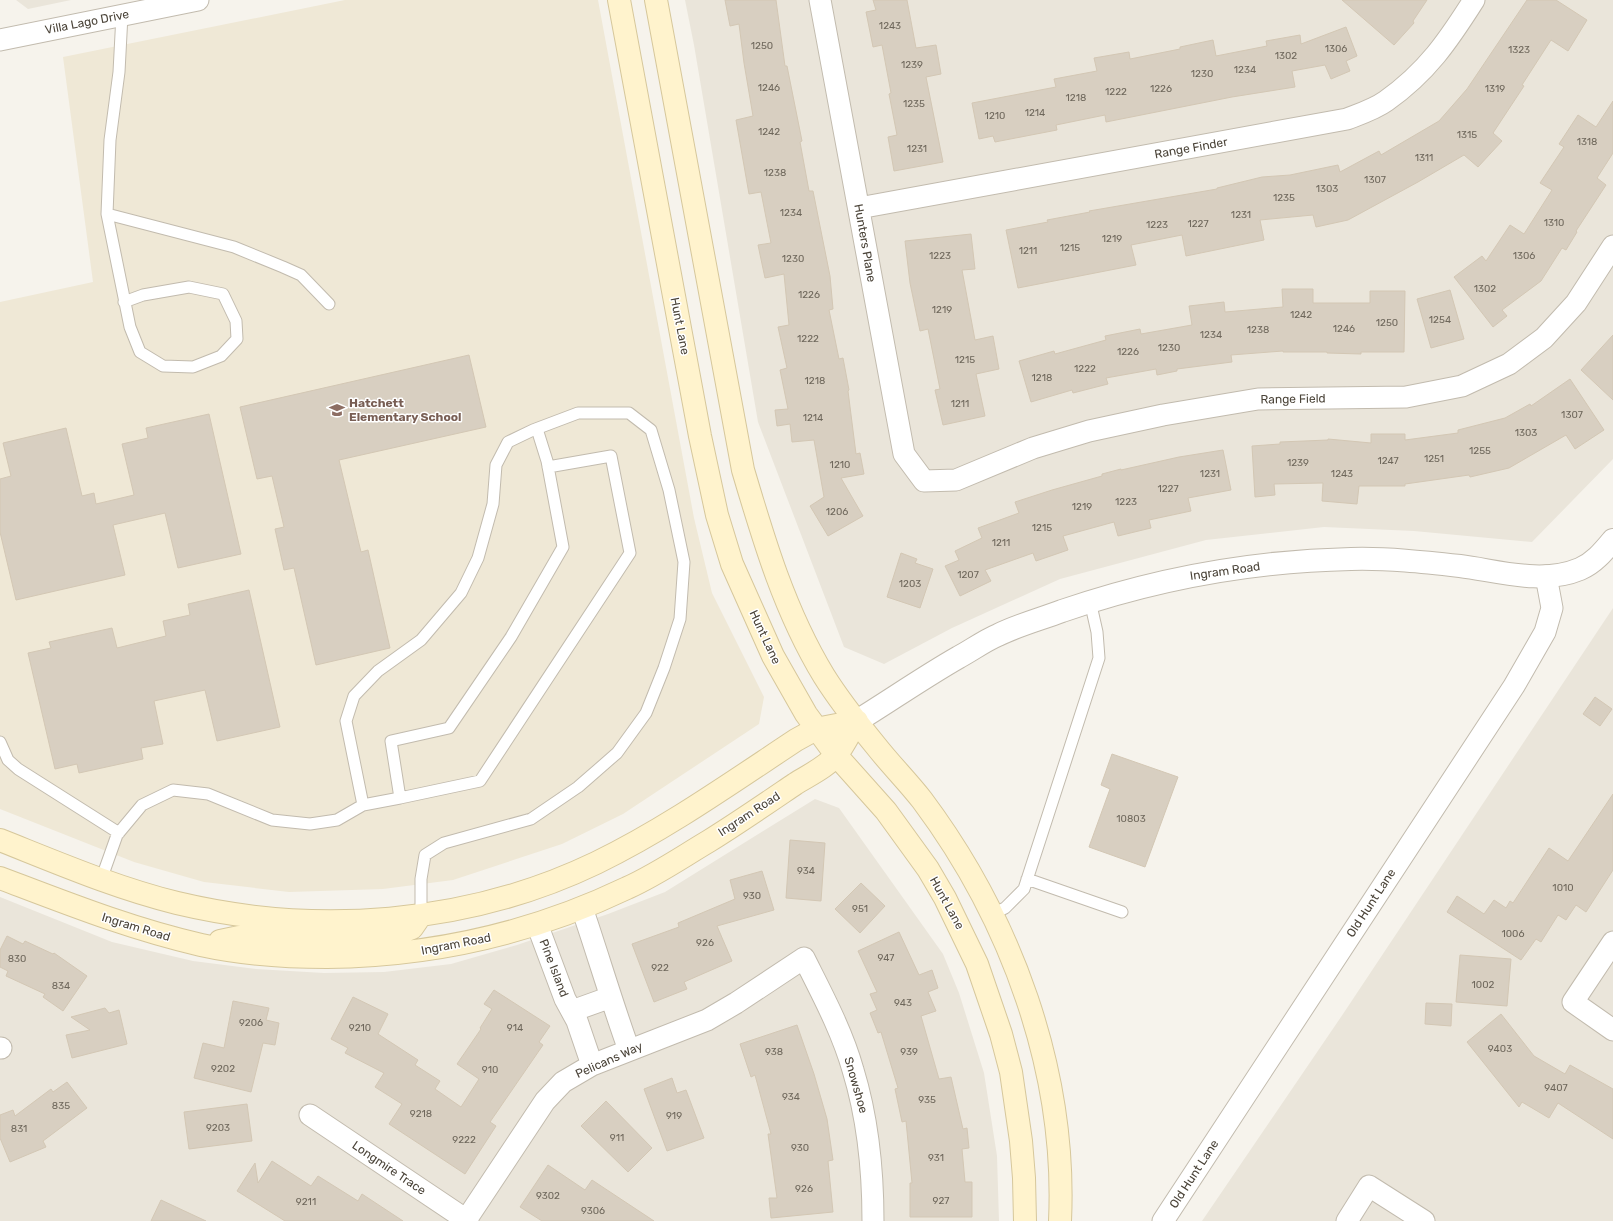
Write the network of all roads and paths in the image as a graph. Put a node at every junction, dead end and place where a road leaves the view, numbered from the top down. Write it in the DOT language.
graph roads {
  1 [pos="198,0"];
  2 [pos="619,0"];
  3 [pos="656,0"];
  4 [pos="820,0"];
  5 [pos="1474,0"];
  6 [pos="122,15"];
  7 [pos="0,40"];
  8 [pos="859,208"];
  9 [pos="107,214"];
  10 [pos="1613,246"];
  11 [pos="124,302"];
  12 [pos="328,304"];
  13 [pos="537,429"];
  14 [pos="548,467"];
  15 [pos="924,481"];
  16 [pos="1613,540"];
  17 [pos="1546,576"];
  18 [pos="1090,602"];
  19 [pos="856,721"];
  20 [pos="816,729"];
  21 [pos="0,742"];
  22 [pos="836,755"];
  23 [pos="400,798"];
  24 [pos="363,805"];
  25 [pos="119,833"];
  26 [pos="0,840"];
  27 [pos="0,878"];
  28 [pos="1027,879"];
  29 [pos="101,880"];
  30 [pos="582,908"];
  31 [pos="1122,912"];
  32 [pos="91,913"];
  33 [pos="992,914"];
  34 [pos="420,915"];
  35 [pos="537,924"];
  36 [pos="1613,942"];
  37 [pos="203,945"];
  38 [pos="804,958"];
  39 [pos="611,997"];
  40 [pos="572,1011"];
  41 [pos="1613,1030"];
  42 [pos="629,1050"];
  43 [pos="592,1065"];
  44 [pos="310,1115"];
  45 [pos="467,1221"];
  46 [pos="873,1221"];
  47 [pos="1026,1221"];
  48 [pos="1060,1221"];
  49 [pos="1163,1221"];
  50 [pos="1347,1221"];
  51 [pos="1424,1221"];
  1 -- 6 [label="street, Villa Lago Drive"];
  2 -- 20 [label="main road, Hunt Lane"];
  3 -- 19 [label="main road"];
  4 -- 8 [label="street, Hunters Plane"];
  5 -- 8 [label="street, Range Finder"];
  6 -- 7 [label="street, Villa Lago Drive"];
  6 -- 9 [label="lane"];
  8 -- 15 [label="street, Hunters Plane"];
  9 -- 11 [label="lane"];
  9 -- 12 [label="lane"];
  10 -- 15 [label="street, Range Field"];
  11 -- 11 [label="lane"];
  13 -- 14 [label="lane"];
  13 -- 24 [label="lane"];
  13 -- 34 [label="lane"];
  14 -- 23 [label="lane"];
  14 -- 23 [label="lane"];
  16 -- 17 [label="street, Ingram Road"];
  17 -- 18 [label="street, Ingram Road"];
  17 -- 49 [label="street, Old Hunt Lane"];
  18 -- 19 [label="street, Ingram Road"];
  18 -- 28 [label="lane"];
  19 -- 20 [label="main road, Ingram Road"];
  19 -- 22 [label="main road, Ingram Road"];
  19 -- 33 [label="main road"];
  20 -- 22 [label="main road, Hunt Lane"];
  20 -- 34 [label="main road, Ingram Road"];
  21 -- 25 [label="lane"];
  22 -- 30 [label="main road, Ingram Road"];
  22 -- 47 [label="main road, Hunt Lane"];
  23 -- 24 [label="lane"];
  24 -- 25 [label="lane"];
  25 -- 29 [label="lane"];
  26 -- 29 [label="main road, Ingram Road"];
  27 -- 32 [label="main road, Ingram Road"];
  28 -- 31 [label="lane"];
  28 -- 33 [label="lane"];
  29 -- 32 [label="main road"];
  29 -- 34 [label="main road, Ingram Road"];
  30 -- 35 [label="main road, Ingram Road"];
  30 -- 39 [label="street"];
  32 -- 37 [label="main road, Ingram Road"];
  33 -- 48 [label="main road"];
  34 -- 37 [label="main road"];
  35 -- 37 [label="main road, Ingram Road"];
  35 -- 40 [label="street, Pine Island"];
  36 -- 41 [label="street"];
  38 -- 42 [label="street, Pelicans Way"];
  38 -- 46 [label="street, Snowshoe"];
  39 -- 40 [label="street, Pine Island"];
  39 -- 42 [label="street"];
  40 -- 43 [label="street, Pine Island"];
  42 -- 43 [label="street, Pelicans Way"];
  43 -- 45 [label="street, Pelicans Way"];
  44 -- 45 [label="street, Longmire Trace"];
  50 -- 51 [label="street"];
}
